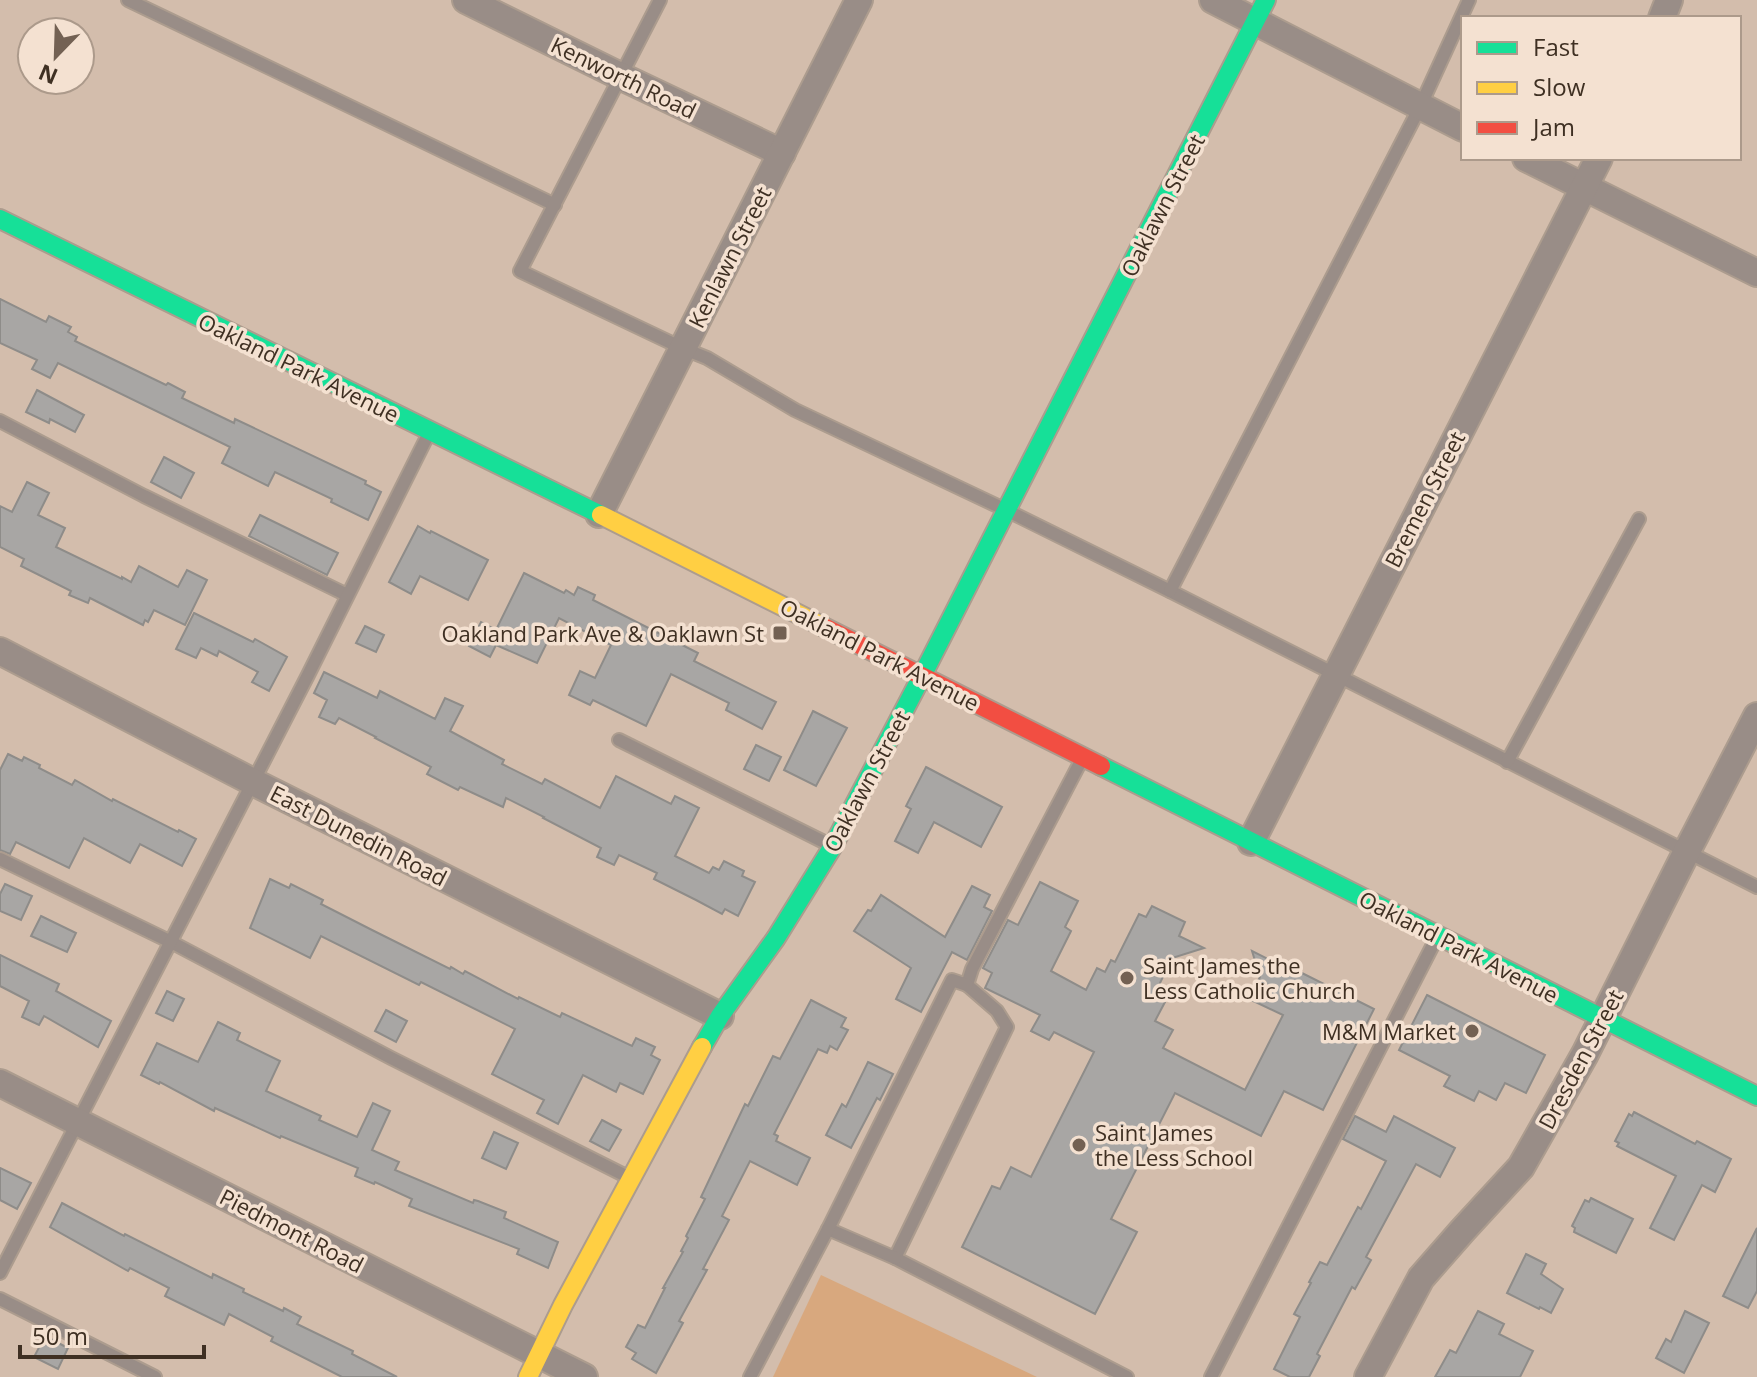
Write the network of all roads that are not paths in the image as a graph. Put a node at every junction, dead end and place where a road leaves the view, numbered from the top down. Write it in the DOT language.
graph roads {
  1 [pos="128,0"];
  2 [pos="466,0"];
  3 [pos="660,0"];
  4 [pos="859,0"];
  5 [pos="1213,0"];
  6 [pos="1261,11"];
  7 [pos="1461,17"];
  8 [pos="622,77"];
  9 [pos="1420,107"];
  10 [pos="1461,127"];
  11 [pos="782,153"];
  12 [pos="1530,160"];
  13 [pos="1598,160"];
  14 [pos="1585,186"];
  15 [pos="555,205"];
  16 [pos="0,219"];
  17 [pos="1756,270"];
  18 [pos="682,348"];
  19 [pos="0,421"];
  20 [pos="430,431"];
  21 [pos="1006,510"];
  22 [pos="599,514"];
  23 [pos="1639,519"];
  24 [pos="1170,591"];
  25 [pos="347,595"];
  26 [pos="0,651"];
  27 [pos="1335,673"];
  28 [pos="922,676"];
  29 [pos="1757,716"];
  30 [pos="619,740"];
  31 [pos="1084,756"];
  32 [pos="1507,762"];
  33 [pos="253,782"];
  34 [pos="1251,842"];
  35 [pos="833,846"];
  36 [pos="1687,851"];
  37 [pos="0,859"];
  38 [pos="1757,887"];
  39 [pos="1438,935"];
  40 [pos="171,942"];
  41 [pos="967,985"];
  42 [pos="720,1016"];
  43 [pos="1604,1018"];
  44 [pos="0,1083"];
  45 [pos="1757,1096"];
  46 [pos="78,1123"];
  47 [pos="631,1178"];
  48 [pos="828,1229"];
  49 [pos="895,1258"];
  50 [pos="0,1273"];
  51 [pos="0,1299"];
  52 [pos="533,1365"];
  53 [pos="155,1377"];
  54 [pos="584,1377"];
  55 [pos="750,1377"];
  56 [pos="1127,1377"];
  57 [pos="1211,1377"];
  58 [pos="1368,1377"];
  1 -- 15 [label="lane"];
  2 -- 8 [label="street, Kenworth Road"];
  3 -- 8 [label="lane"];
  4 -- 11 [label="street, Kenlawn Street"];
  5 -- 6 [label="street"];
  6 -- 9 [label="street"];
  6 -- 21 [label="main road, Oaklawn Street"];
  7 -- 9 [label="lane"];
  8 -- 11 [label="street, Kenworth Road"];
  8 -- 15 [label="lane"];
  9 -- 10 [label="street"];
  9 -- 24 [label="lane"];
  11 -- 18 [label="street, Kenlawn Street"];
  12 -- 14 [label="street"];
  13 -- 14 [label="street, Bremen Street"];
  14 -- 17 [label="street"];
  14 -- 27 [label="street, Bremen Street"];
  15 -- 18 [label="lane"];
  16 -- 20 [label="main road, Oakland Park Avenue"];
  18 -- 21 [label="lane"];
  18 -- 22 [label="street, Kenlawn Street"];
  19 -- 25 [label="lane"];
  20 -- 22 [label="main road, Oakland Park Avenue"];
  20 -- 25 [label="lane"];
  21 -- 24 [label="lane"];
  21 -- 28 [label="main road, Oaklawn Street"];
  22 -- 28 [label="main road, Oakland Park Avenue"];
  23 -- 32 [label="lane"];
  24 -- 27 [label="lane"];
  25 -- 33 [label="lane"];
  26 -- 33 [label="street, East Dunedin Road"];
  27 -- 32 [label="lane"];
  27 -- 34 [label="street, Bremen Street"];
  28 -- 31 [label="main road, Oakland Park Avenue"];
  28 -- 35 [label="main road, Oaklawn Street"];
  29 -- 36 [label="street, Dresden Street"];
  30 -- 35 [label="lane"];
  31 -- 34 [label="main road, Oakland Park Avenue"];
  31 -- 41 [label="lane"];
  32 -- 36 [label="lane"];
  33 -- 40 [label="lane"];
  33 -- 42 [label="street, East Dunedin Road"];
  34 -- 39 [label="main road, Oakland Park Avenue"];
  35 -- 42 [label="main road, Oaklawn Street"];
  36 -- 38 [label="lane"];
  36 -- 43 [label="street, Dresden Street"];
  37 -- 40 [label="lane"];
  39 -- 43 [label="main road, Oakland Park Avenue"];
  39 -- 57 [label="lane"];
  40 -- 46 [label="lane"];
  40 -- 47 [label="lane"];
  41 -- 48 [label="lane"];
  41 -- 49 [label="lane"];
  42 -- 47 [label="main road, Oaklawn Street"];
  43 -- 45 [label="main road, Oakland Park Avenue"];
  43 -- 58 [label="street, Dresden Street"];
  44 -- 46 [label="street, Piedmont Road"];
  46 -- 50 [label="lane"];
  46 -- 52 [label="street, Piedmont Road"];
  47 -- 52 [label="main road, Oaklawn Street"];
  48 -- 49 [label="lane"];
  48 -- 55 [label="lane"];
  49 -- 56 [label="lane"];
  51 -- 53 [label="lane"];
  52 -- 54 [label="street, Piedmont Road"];
}
